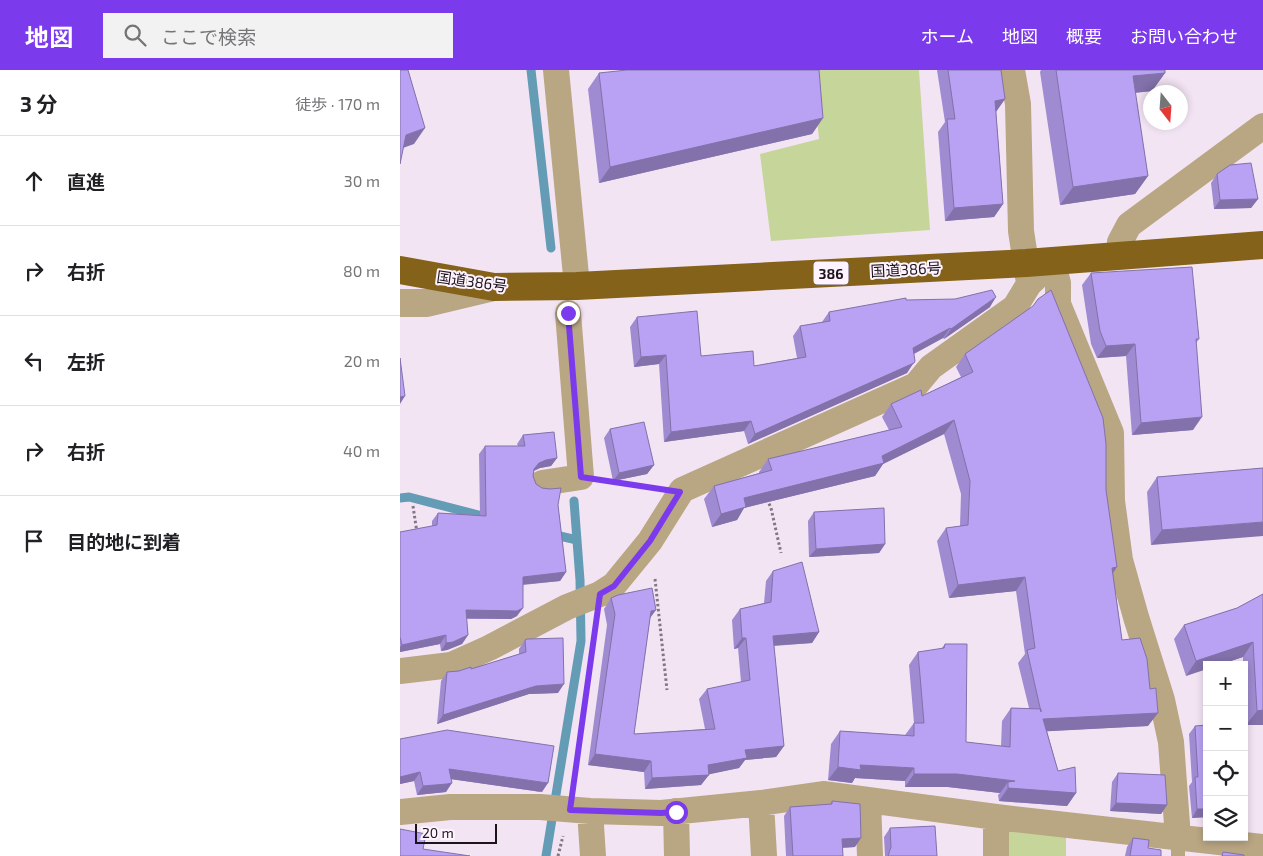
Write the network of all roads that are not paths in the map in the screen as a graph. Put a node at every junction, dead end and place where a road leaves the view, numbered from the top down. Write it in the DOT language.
graph roads {
  1 [pos="556,70"];
  2 [pos="1012,70"];
  3 [pos="1263,126"];
  4 [pos="1263,245"];
  5 [pos="1119,256"];
  6 [pos="400,270"];
  7 [pos="1036,270"];
  8 [pos="577,286"];
  9 [pos="494,287"];
  10 [pos="400,303"];
  11 [pos="568,313"];
  12 [pos="542,483"];
  13 [pos="400,671"];
  14 [pos="868,800"];
  15 [pos="761,803"];
  16 [pos="580,811"];
  17 [pos="400,812"];
  18 [pos="676,812"];
  19 [pos="996,817"];
  20 [pos="1178,847"];
  21 [pos="1263,847"];
  22 [pos="593,856"];
  23 [pos="677,856"];
  24 [pos="764,856"];
  25 [pos="870,856"];
  26 [pos="996,856"];
  1 -- 8 [label="street"];
  2 -- 7 [label="street"];
  3 -- 5 [label="street"];
  4 -- 5 [label="highway, 国道386号 / 386"];
  5 -- 7 [label="highway, 国道386号 / 386"];
  6 -- 9 [label="highway, 国道386号 / 386"];
  7 -- 8 [label="highway, 国道386号 / 386"];
  7 -- 13 [label="street"];
  7 -- 20 [label="street"];
  8 -- 9 [label="highway, 国道386号 / 386"];
  9 -- 10 [label="street"];
  11 -- 12 [label="street"];
  14 -- 15 [label="street"];
  14 -- 19 [label="street"];
  14 -- 25 [label="street"];
  15 -- 18 [label="street"];
  15 -- 24 [label="street"];
  16 -- 17 [label="street"];
  16 -- 18 [label="street"];
  16 -- 22 [label="street"];
  18 -- 23 [label="street"];
  19 -- 20 [label="street"];
  19 -- 26 [label="street"];
  20 -- 21 [label="street"];
}
